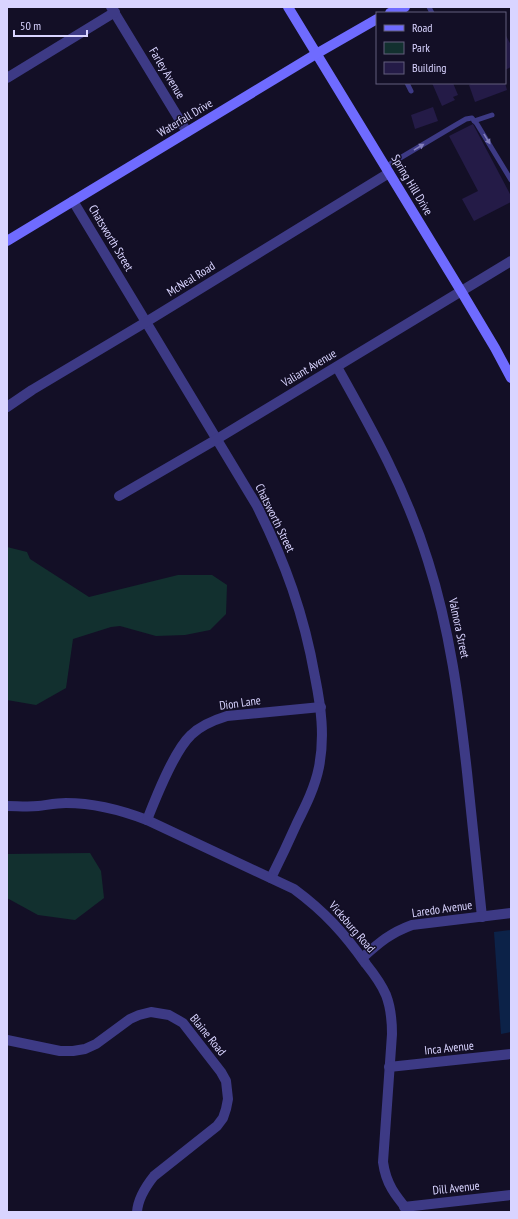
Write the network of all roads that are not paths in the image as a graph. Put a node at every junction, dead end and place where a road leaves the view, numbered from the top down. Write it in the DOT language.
graph roads {
  1 [pos="288,7"];
  2 [pos="405,7"];
  3 [pos="113,10"];
  4 [pos="392,12"];
  5 [pos="376,20"];
  6 [pos="316,54"];
  7 [pos="7,78"];
  8 [pos="408,84"];
  9 [pos="411,91"];
  10 [pos="492,114"];
  11 [pos="474,121"];
  12 [pos="187,132"];
  13 [pos="387,170"];
  14 [pos="511,180"];
  15 [pos="73,201"];
  16 [pos="7,241"];
  17 [pos="511,261"];
  18 [pos="461,291"];
  19 [pos="146,322"];
  20 [pos="337,367"];
  21 [pos="511,378"];
  22 [pos="7,407"];
  23 [pos="217,439"];
  24 [pos="119,496"];
  25 [pos="321,707"];
  26 [pos="7,806"];
  27 [pos="147,820"];
  28 [pos="271,878"];
  29 [pos="511,913"];
  30 [pos="482,917"];
  31 [pos="362,958"];
  32 [pos="7,1040"];
  33 [pos="511,1054"];
  34 [pos="389,1067"];
  35 [pos="511,1195"];
  36 [pos="407,1209"];
  37 [pos="137,1212"];
  1 -- 6 [label="street, Spring Hill Drive"];
  2 -- 4 [label="street"];
  3 -- 7 [label="street, Farley Avenue"];
  3 -- 12 [label="street, Farley Avenue"];
  5 -- 6 [label="street, Waterfall Drive"];
  6 -- 12 [label="street, Waterfall Drive"];
  6 -- 13 [label="street, Spring Hill Drive"];
  8 -- 9 [label="lane"];
  10 -- 11 [label="lane"];
  13 -- 11 [label="lane, one-way"];
  11 -- 14 [label="lane, one-way"];
  12 -- 15 [label="street, Waterfall Drive"];
  13 -- 18 [label="street, Spring Hill Drive"];
  13 -- 19 [label="street, McNeal Road"];
  15 -- 16 [label="street, Waterfall Drive"];
  15 -- 19 [label="street, Chatsworth Street"];
  17 -- 18 [label="street, Valiant Avenue"];
  18 -- 20 [label="street, Valiant Avenue"];
  18 -- 21 [label="street, Spring Hill Drive"];
  19 -- 22 [label="street, McNeal Road"];
  19 -- 23 [label="street, Chatsworth Street"];
  20 -- 23 [label="street, Valiant Avenue"];
  20 -- 30 [label="street, Valmora Street"];
  23 -- 24 [label="street, Valiant Avenue"];
  23 -- 25 [label="street, Chatsworth Street"];
  25 -- 27 [label="street, Dion Lane"];
  25 -- 28 [label="street, Chatsworth Street"];
  26 -- 27 [label="street, Vicksburg Road"];
  27 -- 28 [label="street, Vicksburg Road"];
  28 -- 31 [label="street, Vicksburg Road"];
  29 -- 30 [label="street, Laredo Avenue"];
  30 -- 31 [label="street, Laredo Avenue"];
  31 -- 34 [label="street, Vicksburg Road"];
  32 -- 37 [label="street, Blaine Road"];
  33 -- 34 [label="street, Inca Avenue"];
  34 -- 36 [label="street, Vicksburg Road"];
  35 -- 36 [label="street, Dill Avenue"];
}
